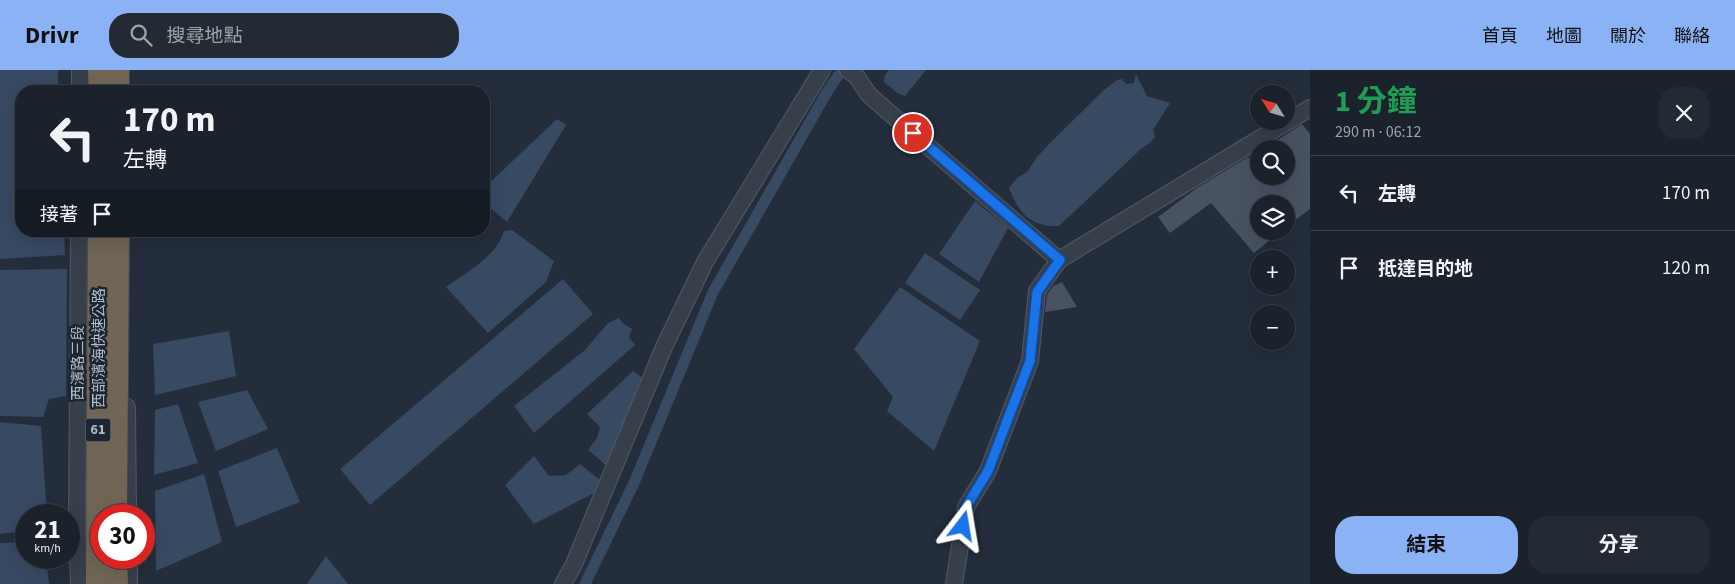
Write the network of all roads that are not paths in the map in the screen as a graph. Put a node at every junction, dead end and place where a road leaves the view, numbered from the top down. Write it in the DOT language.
graph roads {
  1 [pos="80,70"];
  2 [pos="100,70"];
  3 [pos="117,70"];
  4 [pos="126,70"];
  5 [pos="822,70"];
  6 [pos="853,74"];
  7 [pos="80,85"];
  8 [pos="101,85"];
  9 [pos="117,85"];
  10 [pos="126,85"];
  11 [pos="1310,108"];
  12 [pos="79,237"];
  13 [pos="100,237"];
  14 [pos="117,237"];
  15 [pos="127,237"];
  16 [pos="1060,260"];
  17 [pos="115,504"];
  18 [pos="128,504"];
  19 [pos="115,569"];
  20 [pos="129,569"];
  21 [pos="79,584"];
  22 [pos="98,584"];
  23 [pos="116,584"];
  24 [pos="129,584"];
  25 [pos="562,584"];
  26 [pos="954,584"];
  1 -- 7 [label="street"];
  2 -- 8 [label="highway"];
  3 -- 9 [label="highway"];
  4 -- 10 [label="street"];
  5 -- 25 [label="street"];
  6 -- 16 [label="street"];
  11 -- 16 [label="street"];
  12 -- 21 [label="street, 西濱路三段"];
  13 -- 22 [label="highway, 西部濱海快速公路 / 61"];
  14 -- 17 [label="highway, 西部濱海快速公路 / 61"];
  15 -- 18 [label="street"];
  16 -- 26 [label="street"];
  19 -- 23 [label="highway"];
  20 -- 24 [label="street"];
}
